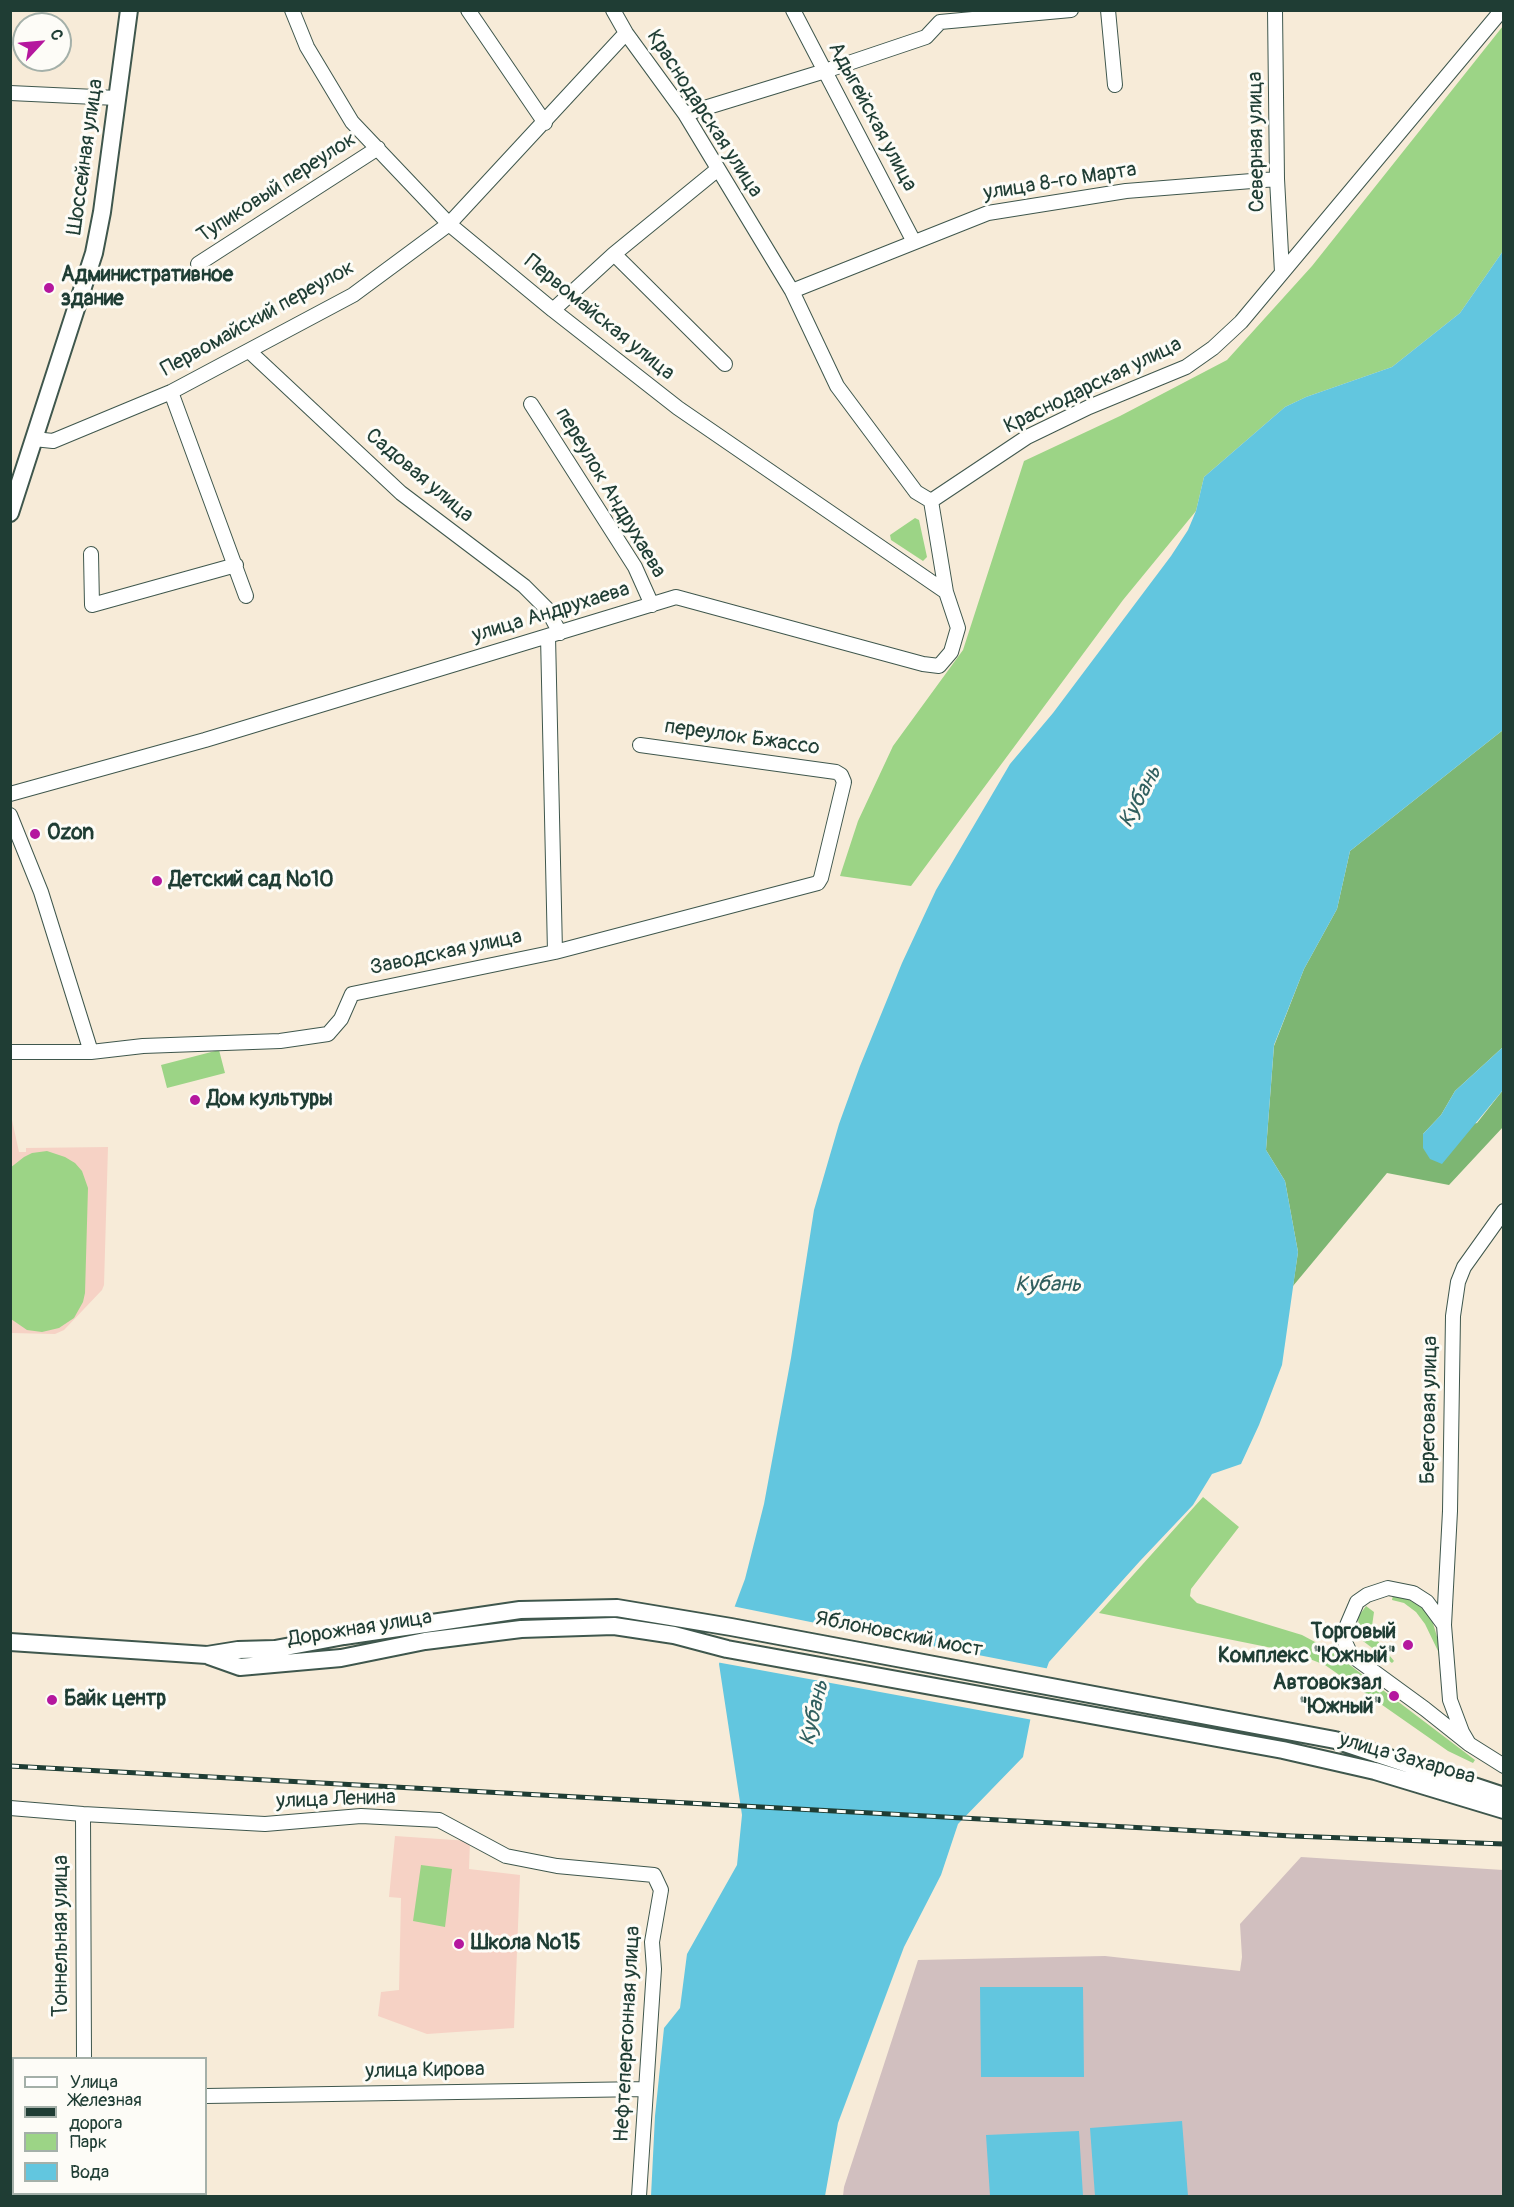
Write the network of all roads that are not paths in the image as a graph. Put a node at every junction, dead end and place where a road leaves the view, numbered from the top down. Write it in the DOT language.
graph roads {
  1 [pos="129,10"];
  2 [pos="292,10"];
  3 [pos="468,10"];
  4 [pos="613,10"];
  5 [pos="793,10"];
  6 [pos="1071,10"];
  7 [pos="1108,10"];
  8 [pos="1275,10"];
  9 [pos="1502,10"];
  10 [pos="940,16"];
  11 [pos="626,33"];
  12 [pos="825,71"];
  13 [pos="1115,85"];
  14 [pos="10,93"];
  15 [pos="117,98"];
  16 [pos="685,114"];
  17 [pos="544,123"];
  18 [pos="378,148"];
  19 [pos="718,169"];
  20 [pos="1277,179"];
  21 [pos="449,224"];
  22 [pos="914,242"];
  23 [pos="614,254"];
  24 [pos="198,264"];
  25 [pos="1282,272"];
  26 [pos="792,291"];
  27 [pos="553,310"];
  28 [pos="249,351"];
  29 [pos="724,364"];
  30 [pos="171,392"];
  31 [pos="531,404"];
  32 [pos="34,439"];
  33 [pos="931,501"];
  34 [pos="10,513"];
  35 [pos="91,554"];
  36 [pos="236,565"];
  37 [pos="946,592"];
  38 [pos="246,596"];
  39 [pos="652,605"];
  40 [pos="554,634"];
  41 [pos="639,745"];
  42 [pos="10,794"];
  43 [pos="10,815"];
  44 [pos="821,878"];
  45 [pos="555,952"];
  46 [pos="10,1052"];
  47 [pos="91,1052"];
  48 [pos="1503,1211"];
  49 [pos="520,1610"];
  50 [pos="1444,1624"];
  51 [pos="521,1629"];
  52 [pos="10,1642"];
  53 [pos="207,1655"];
  54 [pos="1450,1689"];
  55 [pos="1425,1709"];
  56 [pos="1267,1727"];
  57 [pos="1469,1744"];
  58 [pos="1262,1746"];
  59 [pos="1503,1766"];
  60 [pos="1503,1796"];
  61 [pos="10,1808"];
  62 [pos="1503,1810"];
  63 [pos="83,1814"];
  64 [pos="654,1875"];
  65 [pos="84,2057"];
  66 [pos="646,2089"];
  67 [pos="207,2096"];
  68 [pos="639,2196"];
  1 -- 15 [label="main road, Шоссейная улица"];
  2 -- 18 [label="street, Первомайская улица"];
  3 -- 17 [label="street"];
  4 -- 11 [label="street, Краснодарская улица"];
  5 -- 12 [label="street, Адыгейская улица"];
  6 -- 10 [label="street"];
  7 -- 13 [label="street"];
  8 -- 20 [label="street, Северная улица"];
  9 -- 25 [label="street, Краснодарская улица"];
  10 -- 12 [label="street"];
  11 -- 16 [label="street, Краснодарская улица"];
  11 -- 17 [label="street, Первомайский переулок"];
  12 -- 16 [label="street"];
  12 -- 22 [label="street, Адыгейская улица"];
  14 -- 15 [label="street"];
  15 -- 32 [label="main road, Шоссейная улица"];
  16 -- 19 [label="street, Краснодарская улица"];
  17 -- 21 [label="street, Первомайский переулок"];
  18 -- 21 [label="street, Первомайская улица"];
  18 -- 24 [label="street, Тупиковый переулок"];
  19 -- 23 [label="street"];
  19 -- 26 [label="street, Краснодарская улица"];
  20 -- 22 [label="street, улица 8-го Марта"];
  20 -- 25 [label="street, Северная улица"];
  21 -- 27 [label="street, Первомайская улица"];
  21 -- 28 [label="street, Первомайский переулок"];
  22 -- 26 [label="street, улица 8-го Марта"];
  23 -- 27 [label="street"];
  23 -- 29 [label="street"];
  25 -- 33 [label="street, Краснодарская улица"];
  26 -- 33 [label="street, Краснодарская улица"];
  27 -- 37 [label="street, Первомайская улица"];
  28 -- 30 [label="street, Первомайский переулок"];
  28 -- 40 [label="street, Садовая улица"];
  30 -- 32 [label="street, Первомайский переулок"];
  30 -- 36 [label="street"];
  31 -- 39 [label="street, переулок Андрухаева"];
  32 -- 34 [label="main road, Шоссейная улица"];
  33 -- 37 [label="street, улица Андрухаева"];
  35 -- 36 [label="street"];
  36 -- 38 [label="street"];
  37 -- 39 [label="street, улица Андрухаева"];
  39 -- 40 [label="street, улица Андрухаева"];
  40 -- 42 [label="street, улица Андрухаева"];
  40 -- 45 [label="street, Садовая улица"];
  41 -- 44 [label="street, переулок Бжассо"];
  43 -- 47 [label="street"];
  44 -- 45 [label="street, Заводская улица"];
  45 -- 47 [label="street, Заводская улица"];
  46 -- 47 [label="street, Заводская улица"];
  48 -- 50 [label="street, Береговая улица"];
  49 -- 53 [label="main road, Дорожная улица"];
  49 -- 56 [label="main road, Яблоновский мост"];
  50 -- 54 [label="street, Береговая улица"];
  50 -- 55 [label="street"];
  51 -- 53 [label="main road, Дорожная улица"];
  51 -- 58 [label="main road, Яблоновский мост"];
  52 -- 53 [label="main road, Дорожная улица"];
  54 -- 55 [label="street"];
  54 -- 57 [label="street, Береговая улица"];
  55 -- 57 [label="street"];
  56 -- 60 [label="main road, улица Захарова"];
  57 -- 59 [label="street"];
  58 -- 62 [label="main road, улица Захарова"];
  61 -- 63 [label="street, улица Ленина"];
  63 -- 64 [label="street, улица Ленина"];
  63 -- 65 [label="street, Тоннельная улица"];
  64 -- 66 [label="street, Нефтеперегонная улица"];
  66 -- 67 [label="street, улица Кирова"];
  66 -- 68 [label="street, Нефтеперегонная улица"];
}
